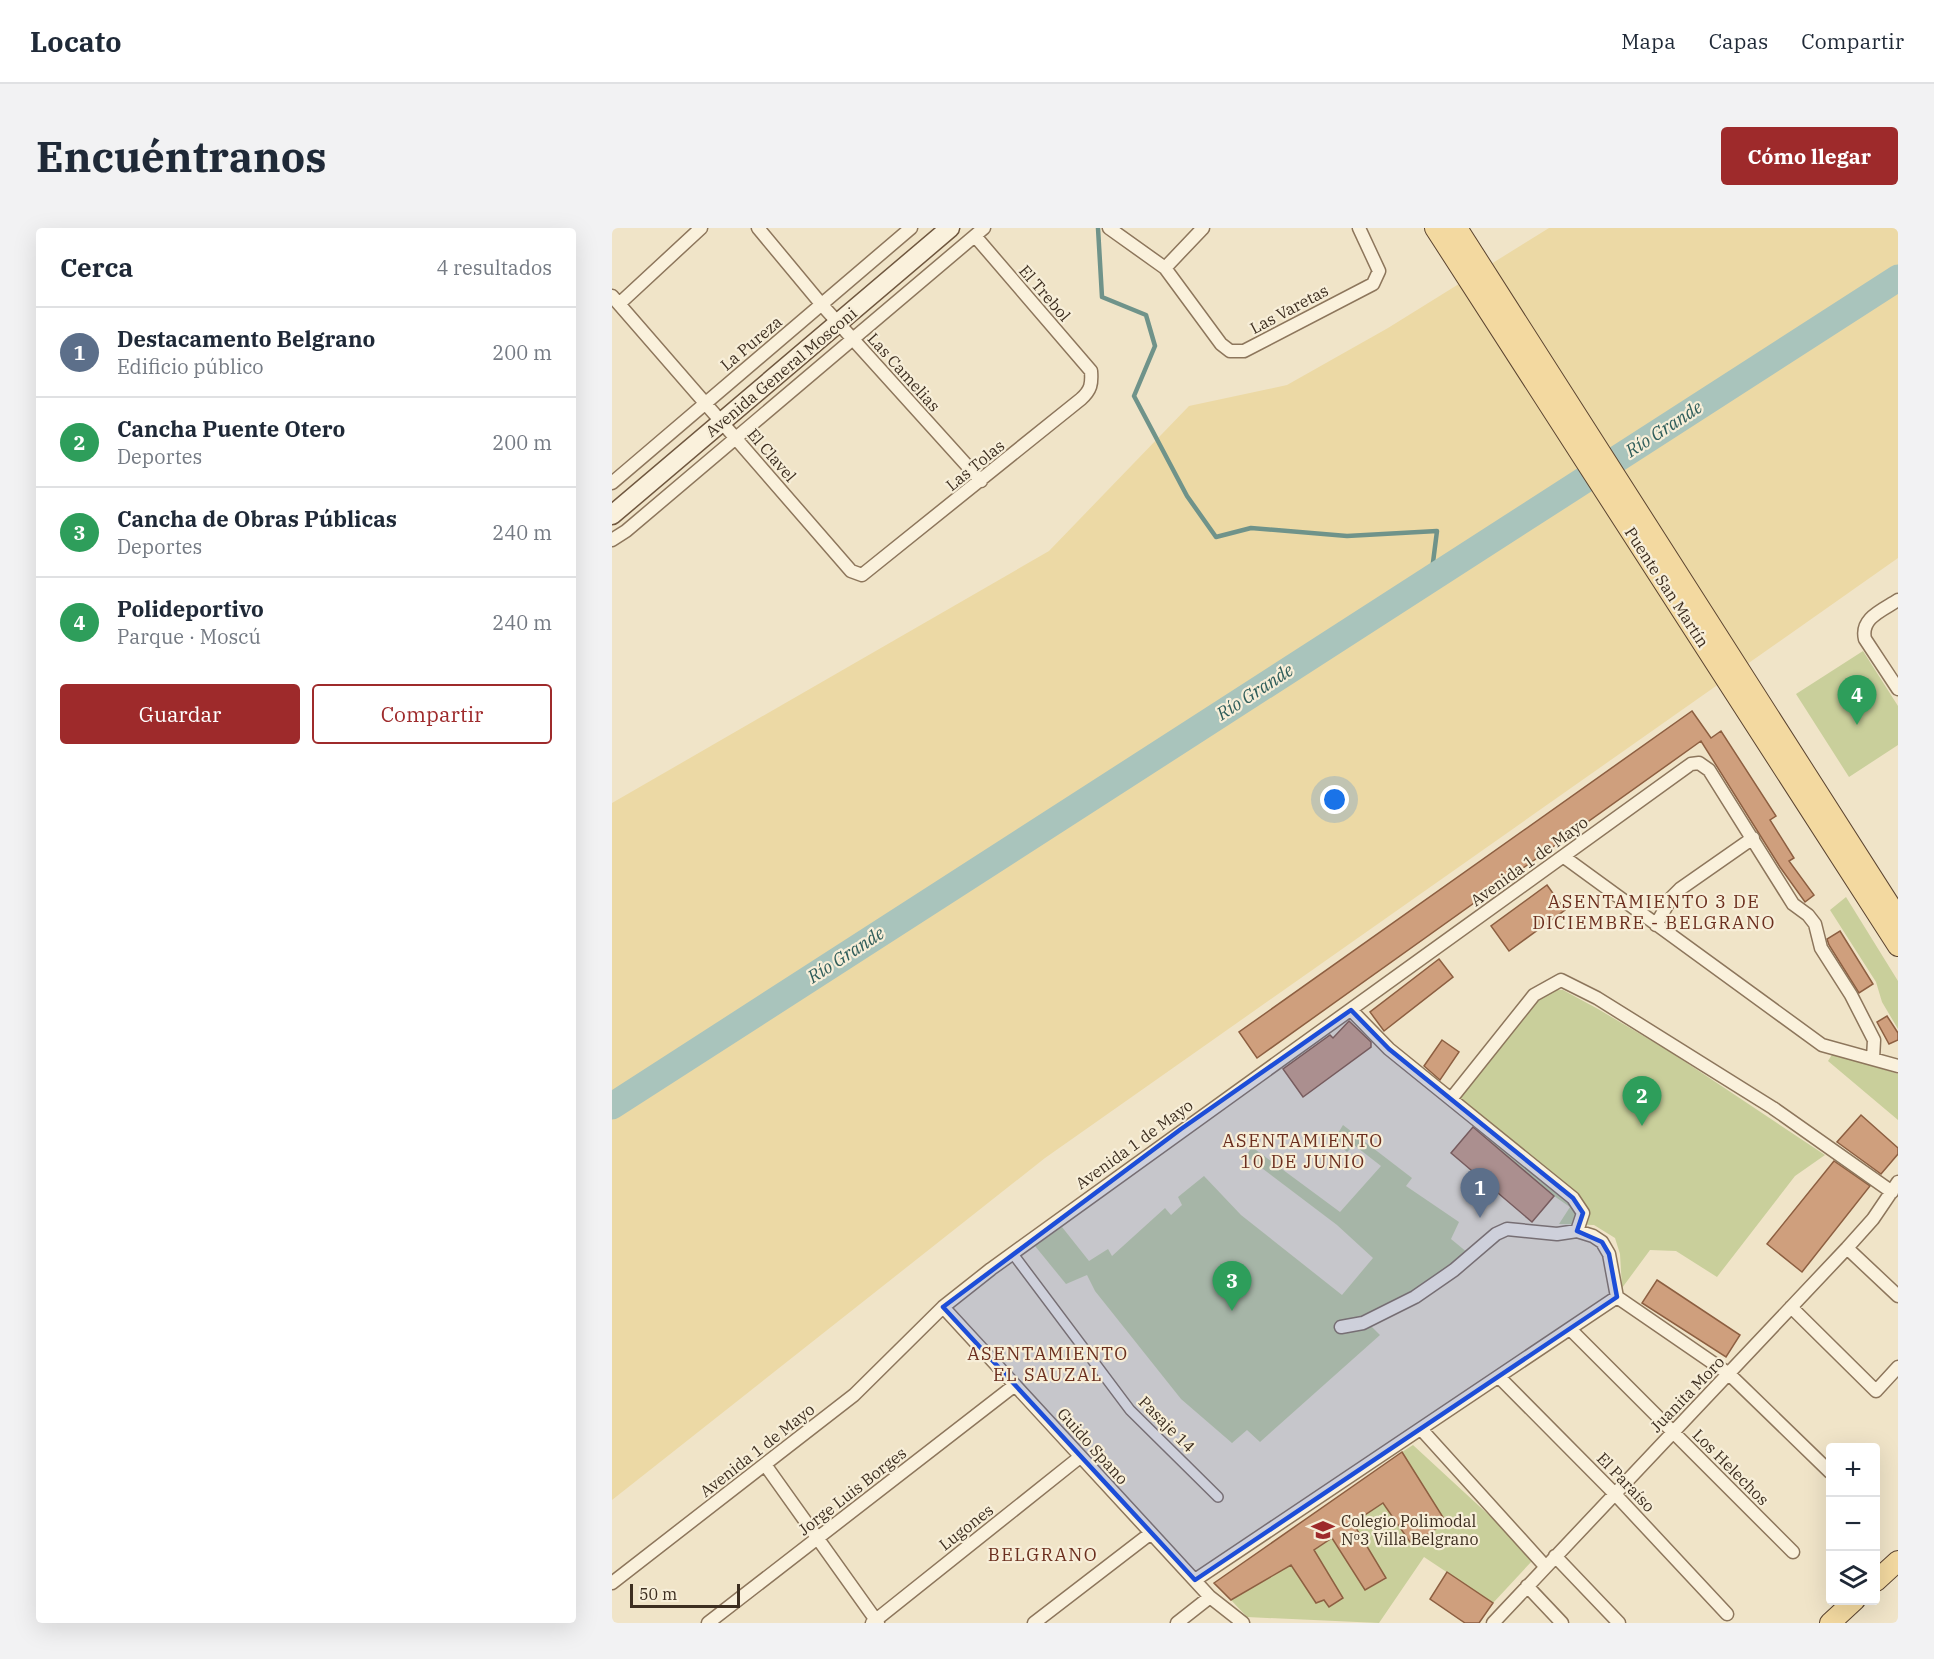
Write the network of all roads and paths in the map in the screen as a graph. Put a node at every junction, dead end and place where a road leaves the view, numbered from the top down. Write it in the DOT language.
graph roads {
  1 [pos="701,228"];
  2 [pos="758,228"];
  3 [pos="911,228"];
  4 [pos="950,228"];
  5 [pos="1108,228"];
  6 [pos="1203,228"];
  7 [pos="1359,228"];
  8 [pos="1435,228"];
  9 [pos="1457,228"];
  10 [pos="980,232"];
  11 [pos="1165,268"];
  12 [pos="615,300"];
  13 [pos="822,305"];
  14 [pos="839,324"];
  15 [pos="853,339"];
  16 [pos="1090,371"];
  17 [pos="705,404"];
  18 [pos="722,422"];
  19 [pos="736,438"];
  20 [pos="981,481"];
  21 [pos="612,483"];
  22 [pos="612,515"];
  23 [pos="612,540"];
  24 [pos="862,575"];
  25 [pos="1898,600"];
  26 [pos="1898,689"];
  27 [pos="1746,694"];
  28 [pos="1753,838"];
  29 [pos="1564,857"];
  30 [pos="1898,918"];
  31 [pos="1656,925"];
  32 [pos="1898,946"];
  33 [pos="1351,1010"];
  34 [pos="1873,1059"];
  35 [pos="1898,1066"];
  36 [pos="1450,1099"];
  37 [pos="1895,1187"];
  38 [pos="1577,1231"];
  39 [pos="1847,1248"];
  40 [pos="1013,1254"];
  41 [pos="1898,1296"];
  42 [pos="1617,1298"];
  43 [pos="943,1307"];
  44 [pos="1791,1307"];
  45 [pos="1341,1327"];
  46 [pos="1570,1329"];
  47 [pos="1898,1367"];
  48 [pos="1729,1374"];
  49 [pos="1499,1377"];
  50 [pos="1015,1385"];
  51 [pos="1421,1429"];
  52 [pos="1673,1432"];
  53 [pos="1080,1457"];
  54 [pos="766,1466"];
  55 [pos="1826,1468"];
  56 [pos="1614,1493"];
  57 [pos="1218,1497"];
  58 [pos="1151,1533"];
  59 [pos="817,1540"];
  60 [pos="1793,1552"];
  61 [pos="1555,1556"];
  62 [pos="1898,1561"];
  63 [pos="1545,1566"];
  64 [pos="1880,1577"];
  65 [pos="1195,1580"];
  66 [pos="612,1583"];
  67 [pos="1527,1586"];
  68 [pos="1210,1597"];
  69 [pos="1850,1605"];
  70 [pos="1727,1614"];
  71 [pos="875,1622"];
  72 [pos="708,1623"];
  73 [pos="1034,1623"];
  74 [pos="1177,1623"];
  75 [pos="1243,1623"];
  76 [pos="1493,1623"];
  77 [pos="1562,1623"];
  78 [pos="1619,1623"];
  79 [pos="1830,1623"];
  1 -- 12 [label="street"];
  2 -- 13 [label="street, Las Camelias"];
  3 -- 13 [label="street, La Pureza"];
  4 -- 14 [label="main road, Avenida General Mosconi"];
  5 -- 11 [label="street"];
  6 -- 11 [label="street"];
  7 -- 11 [label="street, Las Varetas"];
  8 -- 27 [label="main road, Puente San Martín"];
  9 -- 27 [label="main road, Puente San Martín"];
  10 -- 15 [label="street"];
  10 -- 16 [label="street, El Trebol"];
  12 -- 17 [label="street, El Clavel"];
  13 -- 14 [label="street, Las Camelias"];
  13 -- 17 [label="street, La Pureza"];
  14 -- 15 [label="street, Las Camelias"];
  14 -- 18 [label="main road, Avenida General Mosconi"];
  15 -- 19 [label="street"];
  15 -- 20 [label="street, Las Camelias"];
  16 -- 20 [label="street, Las Tolas"];
  17 -- 18 [label="street, El Clavel"];
  17 -- 21 [label="street, La Pureza"];
  18 -- 19 [label="street, El Clavel"];
  18 -- 22 [label="main road, Avenida General Mosconi"];
  19 -- 23 [label="street"];
  19 -- 24 [label="street, El Clavel"];
  20 -- 24 [label="street, Las Tolas"];
  25 -- 26 [label="street"];
  27 -- 30 [label="main road, Puente San Martín"];
  27 -- 32 [label="main road, Puente San Martín"];
  28 -- 29 [label="street, Avenida 1 de Mayo"];
  28 -- 31 [label="street"];
  28 -- 34 [label="street"];
  29 -- 31 [label="street"];
  29 -- 33 [label="street, Avenida 1 de Mayo"];
  31 -- 34 [label="street"];
  33 -- 36 [label="street"];
  33 -- 40 [label="street, Avenida 1 de Mayo"];
  34 -- 35 [label="street"];
  36 -- 37 [label="street"];
  36 -- 38 [label="street"];
  37 -- 39 [label="street, Juanita Moro"];
  38 -- 42 [label="street"];
  38 -- 45 [label="street"];
  39 -- 41 [label="street"];
  39 -- 44 [label="street, Juanita Moro"];
  40 -- 43 [label="street, Avenida 1 de Mayo"];
  40 -- 57 [label="street, Pasaje 14"];
  42 -- 46 [label="street"];
  42 -- 48 [label="street"];
  43 -- 50 [label="street, Guido Spano"];
  43 -- 54 [label="street, Avenida 1 de Mayo"];
  44 -- 47 [label="street"];
  44 -- 48 [label="street, Juanita Moro"];
  46 -- 49 [label="street"];
  46 -- 52 [label="street, Los Helechos"];
  48 -- 52 [label="street, Juanita Moro"];
  48 -- 55 [label="street"];
  49 -- 51 [label="street"];
  49 -- 56 [label="street, El Paraíso"];
  50 -- 53 [label="street, Guido Spano"];
  50 -- 59 [label="street, Jorge Luis Borges"];
  51 -- 63 [label="street"];
  51 -- 65 [label="street"];
  52 -- 56 [label="street, Juanita Moro"];
  52 -- 60 [label="street, Los Helechos"];
  53 -- 58 [label="street, Guido Spano"];
  53 -- 71 [label="street, Lugones"];
  54 -- 59 [label="street"];
  54 -- 66 [label="street, Avenida 1 de Mayo"];
  56 -- 61 [label="street, Juanita Moro"];
  56 -- 70 [label="street, El Paraíso"];
  58 -- 65 [label="street, Guido Spano"];
  58 -- 73 [label="street"];
  59 -- 71 [label="street"];
  59 -- 72 [label="street, Jorge Luis Borges"];
  61 -- 63 [label="street, Juanita Moro"];
  61 -- 78 [label="street"];
  62 -- 64 [label="main road"];
  63 -- 67 [label="street, Juanita Moro"];
  65 -- 68 [label="street, Guido Spano"];
  67 -- 76 [label="street, Juanita Moro"];
  67 -- 77 [label="street"];
  68 -- 74 [label="street"];
  68 -- 75 [label="street, Guido Spano"];
  69 -- 79 [label="main road"];
}
